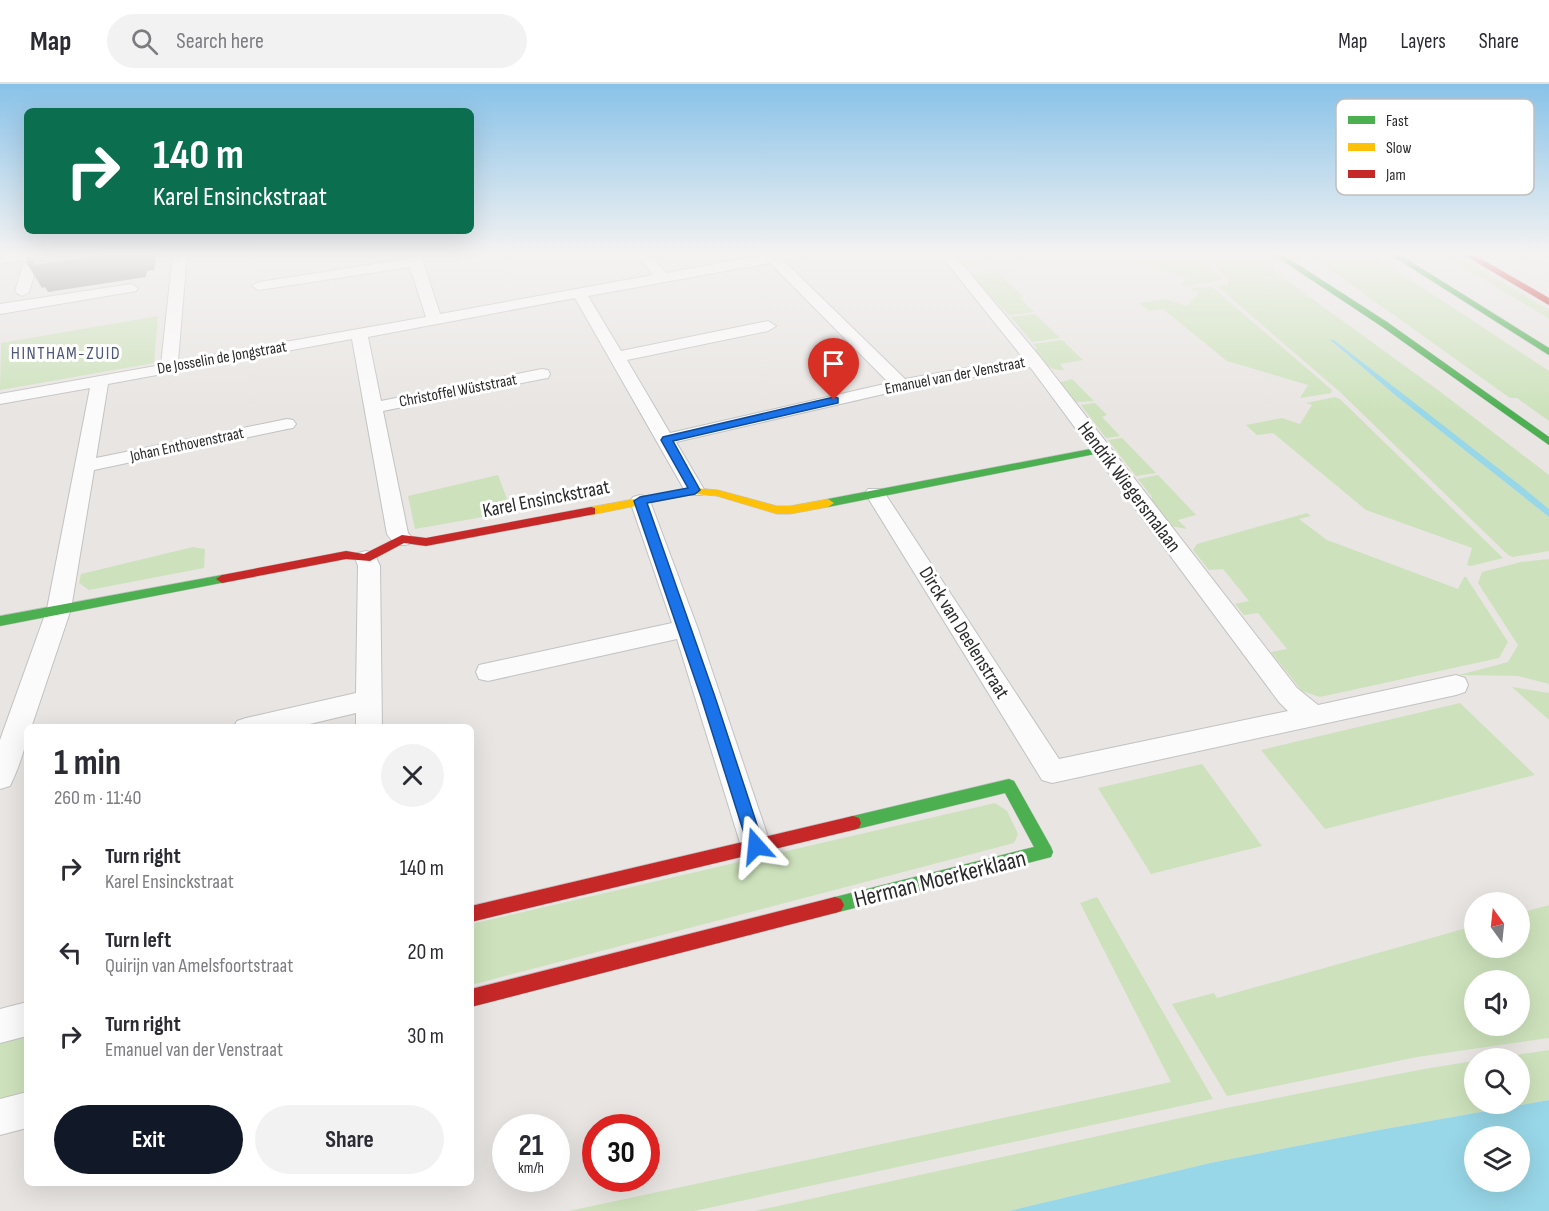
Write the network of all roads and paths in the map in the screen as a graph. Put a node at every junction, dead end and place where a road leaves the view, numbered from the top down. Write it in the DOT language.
graph roads {
  1 [pos="21,306"];
  2 [pos="175,306"];
  3 [pos="430,306"];
  4 [pos="509,306"];
  5 [pos="586,306"];
  6 [pos="821,306"];
  7 [pos="989,306"];
  8 [pos="1356,306"];
  9 [pos="1361,306"];
  10 [pos="1475,306"];
  11 [pos="0,309"];
  12 [pos="434,319"];
  13 [pos="1384,324"];
  14 [pos="768,326"];
  15 [pos="359,333"];
  16 [pos="1549,352"];
  17 [pos="617,357"];
  18 [pos="1034,361"];
  19 [pos="169,368"];
  20 [pos="542,374"];
  21 [pos="100,380"];
  22 [pos="901,385"];
  23 [pos="0,399"];
  24 [pos="373,408"];
  25 [pos="287,424"];
  26 [pos="666,440"];
  27 [pos="1549,442"];
  28 [pos="1101,450"];
  29 [pos="87,465"];
  30 [pos="695,490"];
  31 [pos="875,494"];
  32 [pos="640,501"];
  33 [pos="402,539"];
  34 [pos="366,558"];
  35 [pos="59,609"];
  36 [pos="0,621"];
  37 [pos="686,630"];
  38 [pos="488,672"];
  39 [pos="1456,685"];
  40 [pos="369,700"];
  41 [pos="1316,715"];
  42 [pos="264,724"];
  43 [pos="369,724"];
  44 [pos="0,778"];
  45 [pos="756,846"];
  46 [pos="474,913"];
  47 [pos="474,997"];
  48 [pos="24,1020"];
  49 [pos="0,1026"];
  50 [pos="24,1111"];
  51 [pos="0,1117"];
  1 -- 11 [label="street"];
  2 -- 19 [label="street"];
  3 -- 12 [label="street"];
  4 -- 12 [label="street, De Josselin de Jongstraat"];
  5 -- 17 [label="street"];
  6 -- 22 [label="street"];
  7 -- 18 [label="street, Hendrik Wiegersmalaan"];
  8 -- 13 [label="main road"];
  9 -- 13 [label="main road"];
  10 -- 16 [label="main road"];
  12 -- 15 [label="street, De Josselin de Jongstraat"];
  13 -- 27 [label="main road"];
  14 -- 17 [label="street"];
  15 -- 19 [label="street, De Josselin de Jongstraat"];
  15 -- 24 [label="street, Christoffel Wüststraat"];
  17 -- 26 [label="street"];
  18 -- 22 [label="street, Emanuel van der Venstraat"];
  18 -- 28 [label="street, Hendrik Wiegersmalaan"];
  19 -- 21 [label="street, De Josselin de Jongstraat"];
  20 -- 24 [label="street, Christoffel Wüststraat"];
  21 -- 23 [label="street, De Josselin de Jongstraat"];
  21 -- 29 [label="street"];
  22 -- 26 [label="street, Emanuel van der Venstraat"];
  24 -- 33 [label="street, Christoffel Wüststraat"];
  25 -- 29 [label="street, Johan Enthovenstraat"];
  26 -- 30 [label="street"];
  28 -- 31 [label="main road, Karel Ensinckstraat"];
  28 -- 41 [label="street, Hendrik Wiegersmalaan"];
  29 -- 35 [label="street"];
  30 -- 31 [label="main road, Karel Ensinckstraat"];
  30 -- 32 [label="main road, Karel Ensinckstraat"];
  31 -- 41 [label="street, Dirck van Deelenstraat"];
  32 -- 33 [label="main road, Karel Ensinckstraat"];
  32 -- 37 [label="street"];
  33 -- 34 [label="main road"];
  34 -- 35 [label="main road"];
  34 -- 40 [label="street"];
  35 -- 36 [label="main road"];
  35 -- 44 [label="street"];
  37 -- 38 [label="street"];
  37 -- 45 [label="street"];
  39 -- 41 [label="street"];
  40 -- 42 [label="street"];
  40 -- 43 [label="street"];
  45 -- 46 [label="main road, Herman Moerkerklaan"];
  45 -- 47 [label="main road, Herman Moerkerklaan"];
  48 -- 49 [label="street"];
  50 -- 51 [label="street"];
}
